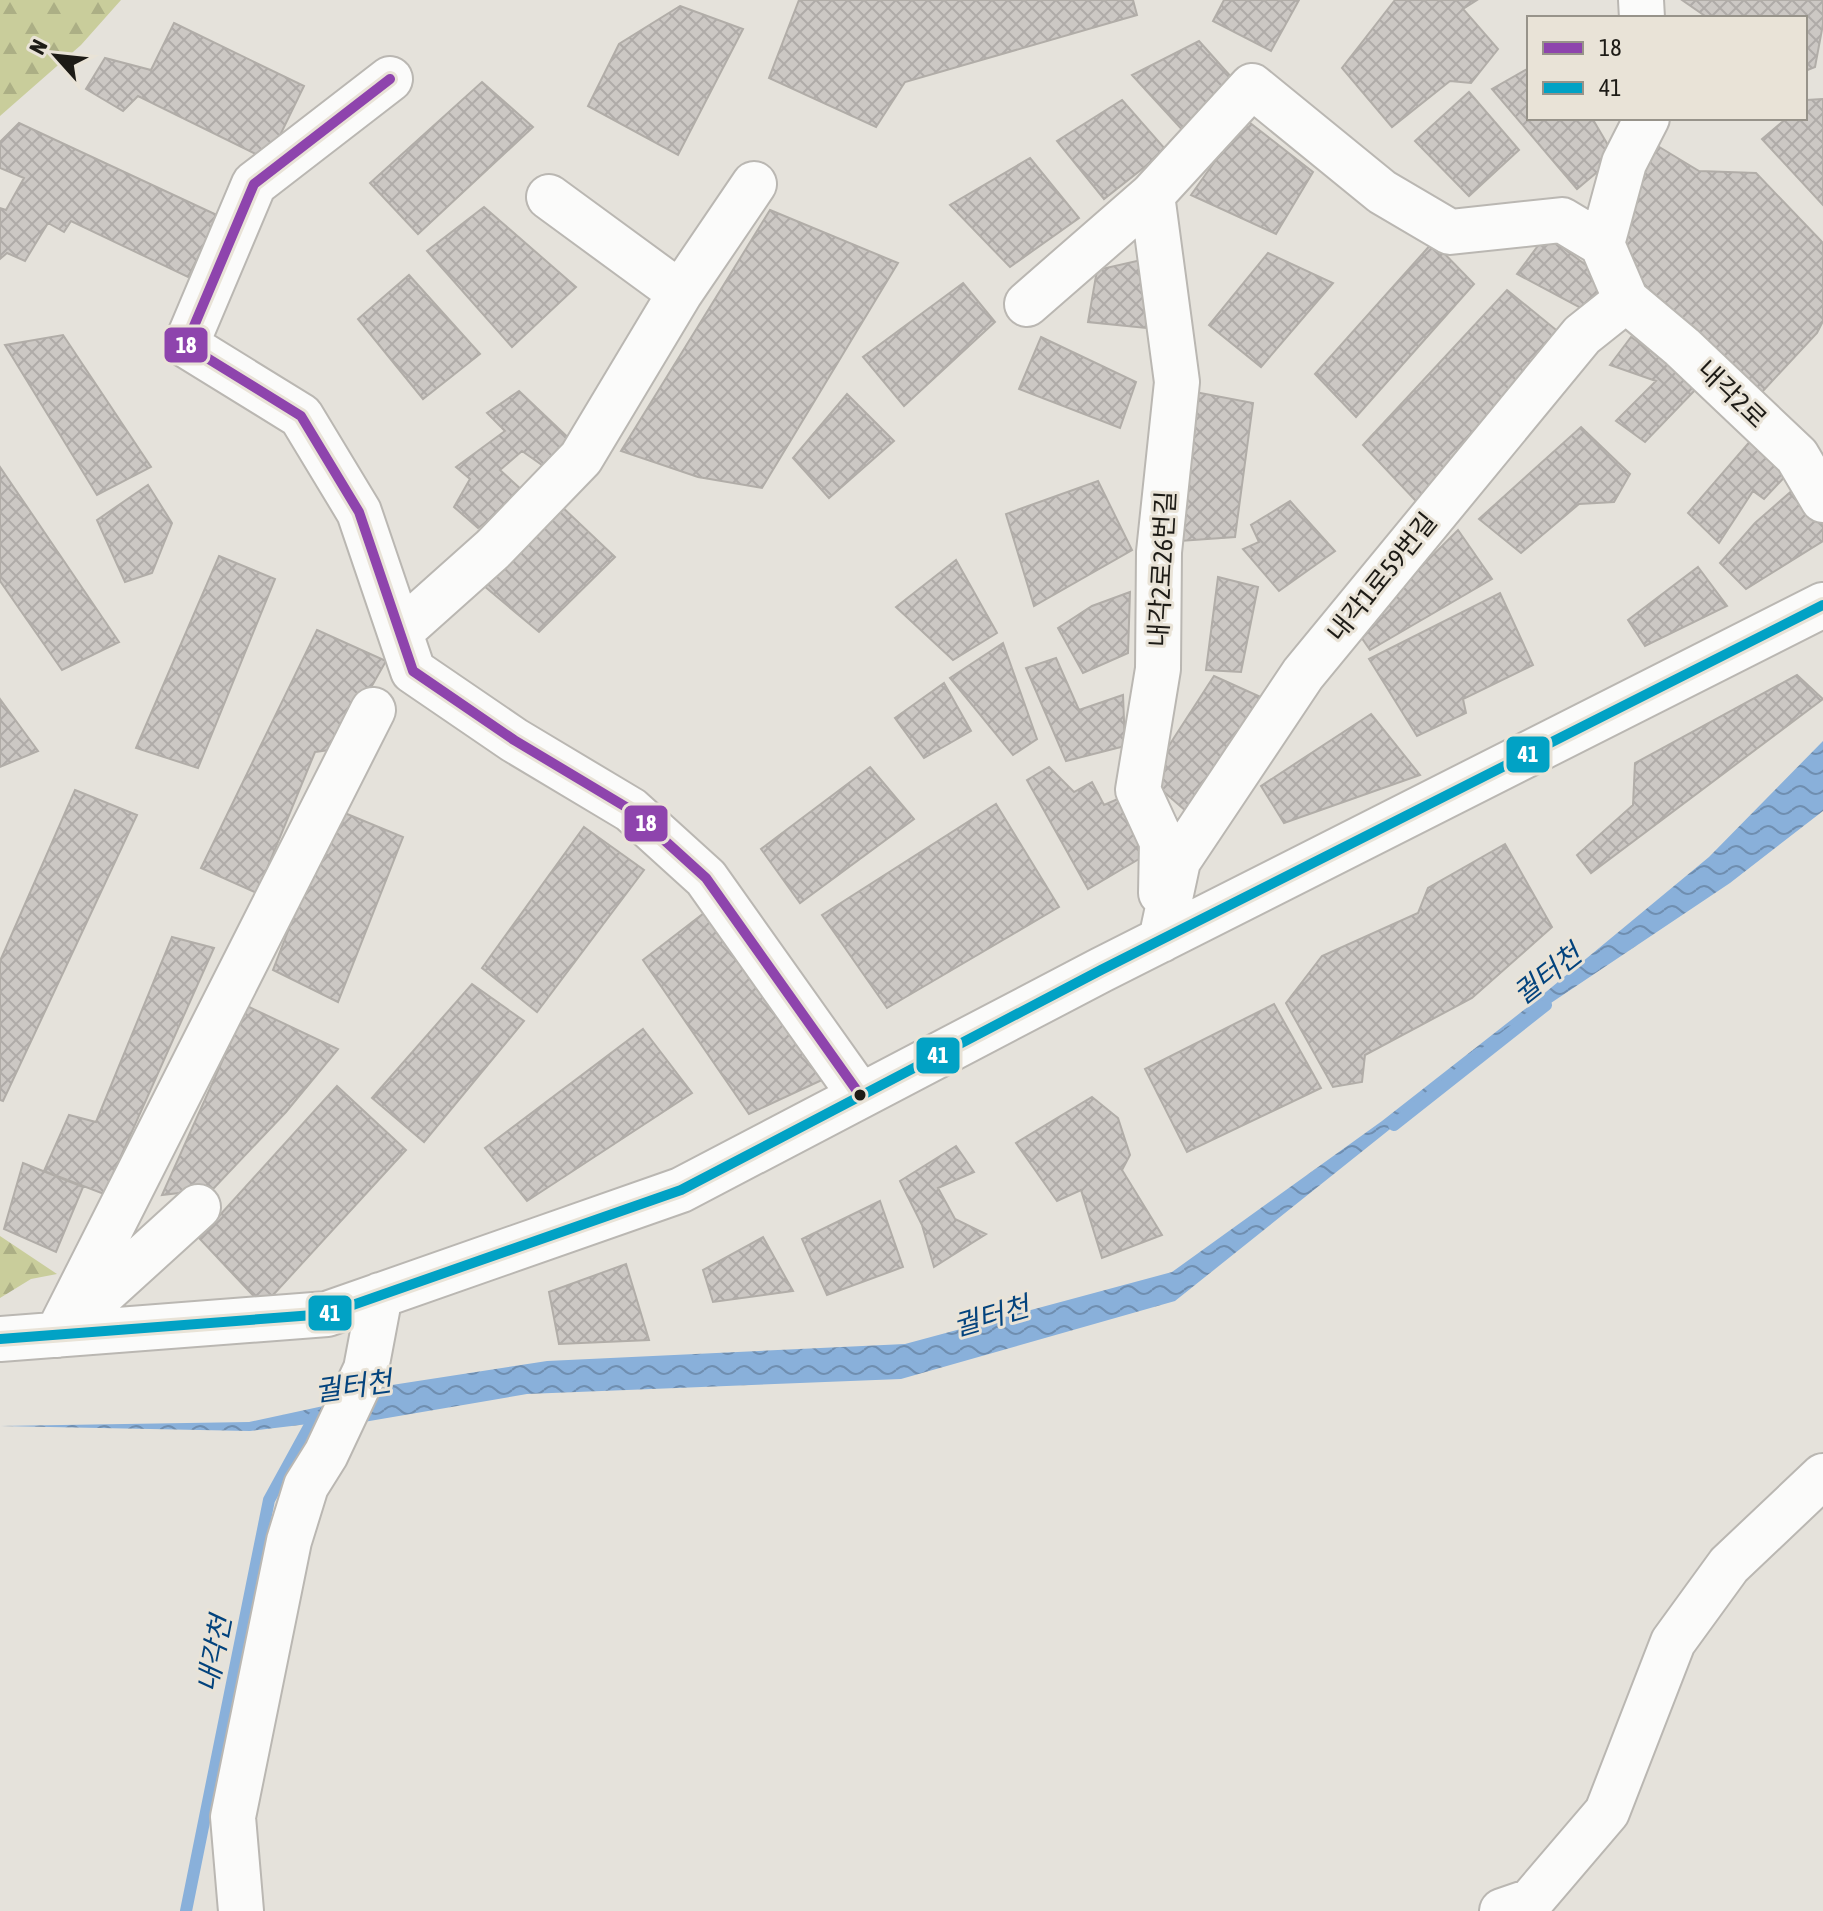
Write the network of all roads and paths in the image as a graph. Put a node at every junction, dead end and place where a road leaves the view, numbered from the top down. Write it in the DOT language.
graph roads {
  1 [pos="390,79"];
  2 [pos="1646,120"];
  3 [pos="754,184"];
  4 [pos="1152,195"];
  5 [pos="549,197"];
  6 [pos="1602,244"];
  7 [pos="680,293"];
  8 [pos="1626,300"];
  9 [pos="1027,304"];
  10 [pos="1823,500"];
  11 [pos="1823,605"];
  12 [pos="400,632"];
  13 [pos="373,710"];
  14 [pos="1161,940"];
  15 [pos="860,1095"];
  16 [pos="198,1207"];
  17 [pos="380,1295"];
  18 [pos="57,1335"];
  19 [pos="0,1339"];
  20 [pos="1823,1476"];
  21 [pos="241,1911"];
  22 [pos="1502,1911"];
  1 -- 12 [label="street"];
  2 -- 6 [label="street"];
  3 -- 7 [label="street"];
  4 -- 6 [label="street"];
  4 -- 9 [label="street"];
  4 -- 14 [label="street, 내각2로26번길"];
  5 -- 7 [label="street"];
  6 -- 8 [label="street"];
  7 -- 12 [label="street"];
  8 -- 10 [label="street, 내각2로"];
  8 -- 14 [label="street, 내각1로59번길"];
  11 -- 14 [label="street"];
  12 -- 15 [label="street"];
  13 -- 18 [label="street"];
  14 -- 15 [label="street"];
  15 -- 17 [label="street"];
  16 -- 18 [label="street"];
  17 -- 18 [label="street"];
  17 -- 21 [label="street"];
  18 -- 19 [label="street"];
  20 -- 22 [label="street"];
}
